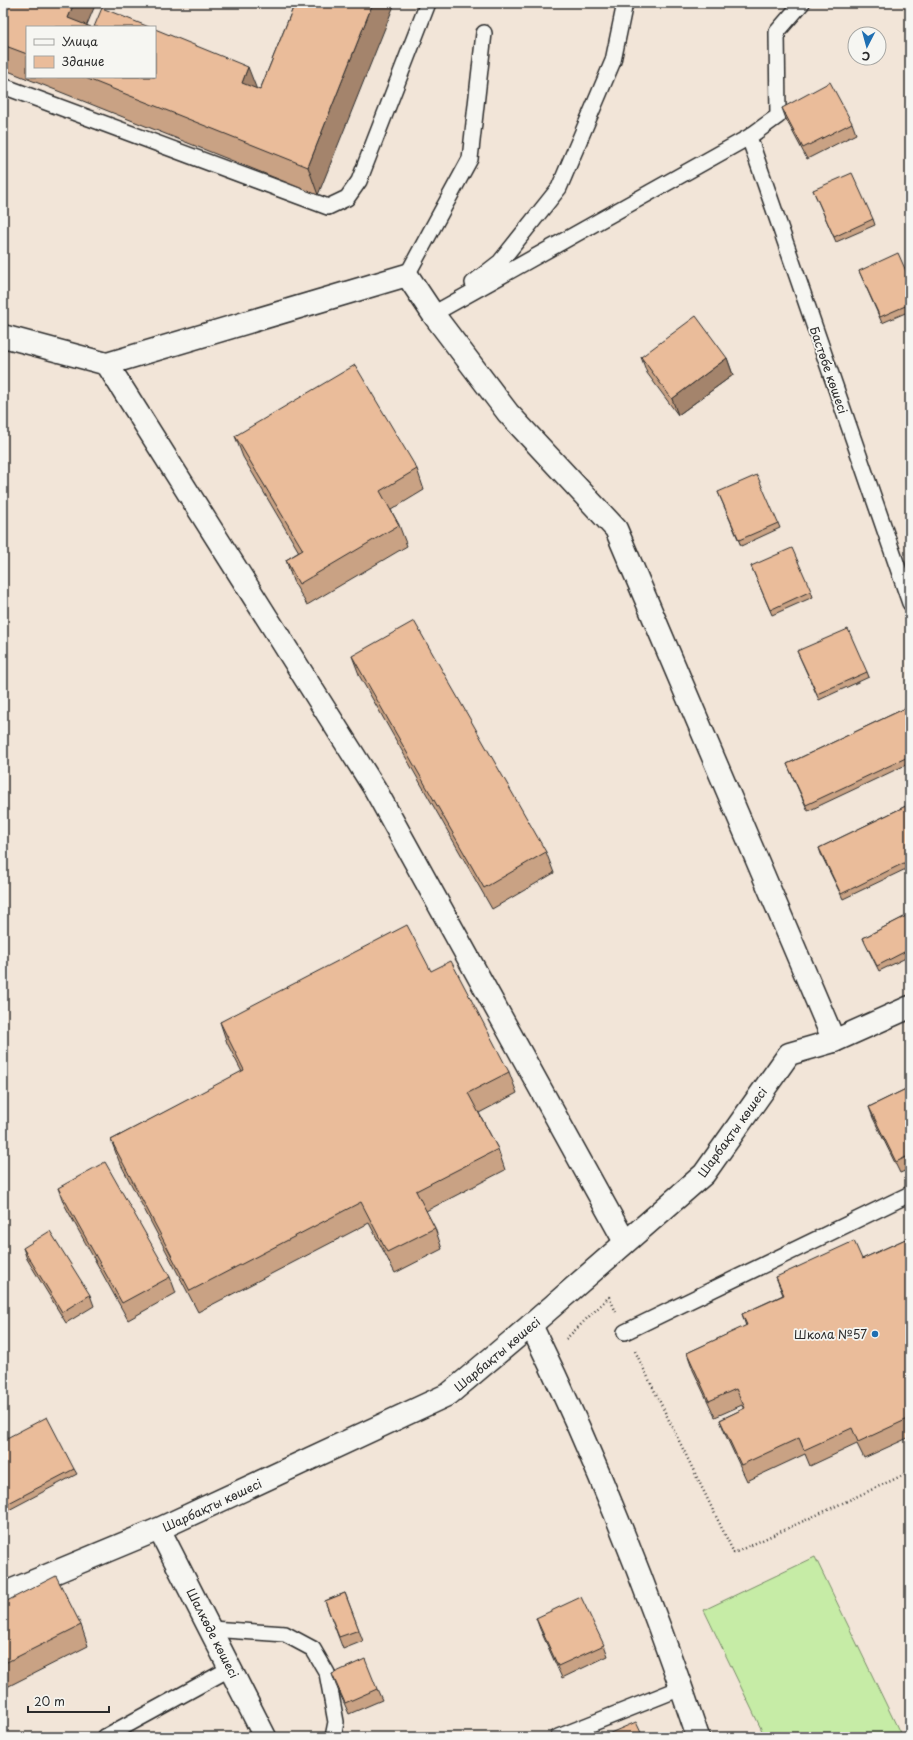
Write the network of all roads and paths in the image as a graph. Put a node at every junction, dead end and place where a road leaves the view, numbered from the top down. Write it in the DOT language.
graph roads {
  1 [pos="428,3"];
  2 [pos="626,3"];
  3 [pos="802,3"];
  4 [pos="484,33"];
  5 [pos="3,86"];
  6 [pos="749,137"];
  7 [pos="407,275"];
  8 [pos="433,314"];
  9 [pos="3,336"];
  10 [pos="107,364"];
  11 [pos="910,603"];
  12 [pos="910,1007"];
  13 [pos="834,1041"];
  14 [pos="910,1194"];
  15 [pos="625,1242"];
  16 [pos="531,1325"];
  17 [pos="625,1332"];
  18 [pos="546,1357"];
  19 [pos="910,1472"];
  20 [pos="159,1529"];
  21 [pos="3,1594"];
  22 [pos="211,1628"];
  23 [pos="231,1668"];
  24 [pos="681,1688"];
  25 [pos="105,1737"];
  26 [pos="265,1737"];
  27 [pos="333,1737"];
  28 [pos="558,1737"];
  29 [pos="698,1737"];
  1 -- 5 [label="lane"];
  2 -- 8 [label="lane"];
  3 -- 6 [label="lane"];
  4 -- 7 [label="lane"];
  6 -- 8 [label="lane"];
  6 -- 11 [label="lane, Бастөбе көшесі"];
  7 -- 8 [label="street"];
  7 -- 10 [label="street"];
  8 -- 13 [label="street"];
  9 -- 10 [label="street"];
  10 -- 15 [label="street"];
  12 -- 13 [label="street, Шарбақты көшесі"];
  13 -- 15 [label="street, Шарбақты көшесі"];
  14 -- 17 [label="lane"];
  15 -- 16 [label="street, Шарбақты көшесі"];
  16 -- 18 [label="street"];
  16 -- 20 [label="street, Шарбақты көшесі"];
  17 -- 18 [label="path"];
  17 -- 19 [label="path"];
  18 -- 24 [label="street"];
  20 -- 21 [label="street, Шарбақты көшесі"];
  20 -- 22 [label="street, Шалкөде көшесі"];
  22 -- 23 [label="street, Шалкөде көшесі"];
  22 -- 27 [label="lane"];
  23 -- 25 [label="lane"];
  23 -- 26 [label="street, Шалкөде көшесі"];
  24 -- 28 [label="lane"];
  24 -- 29 [label="street"];
}
